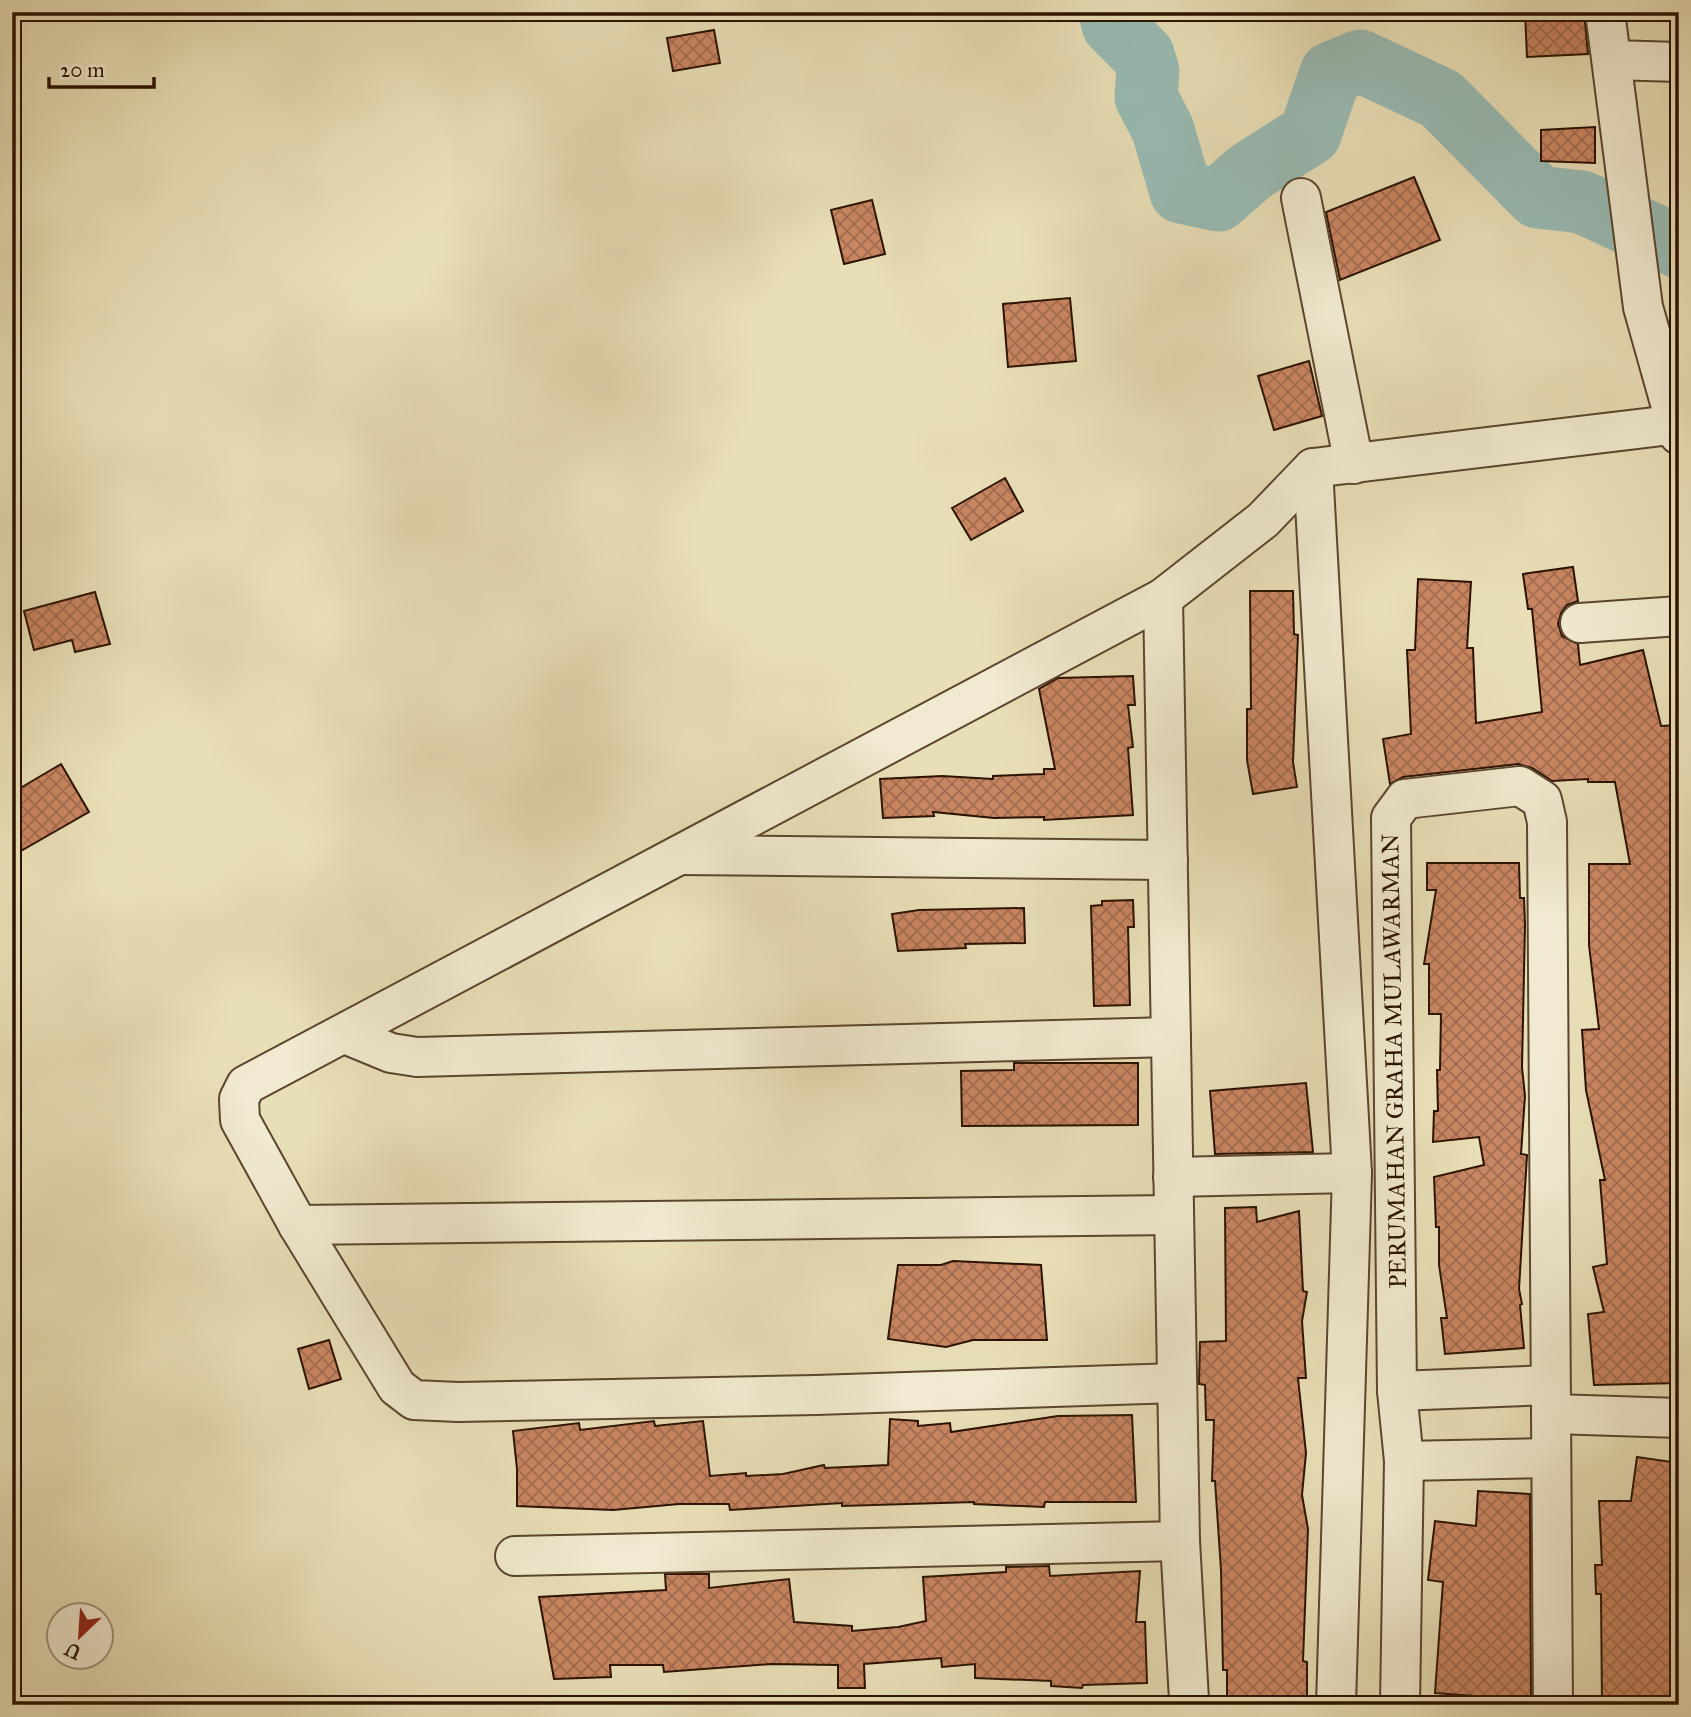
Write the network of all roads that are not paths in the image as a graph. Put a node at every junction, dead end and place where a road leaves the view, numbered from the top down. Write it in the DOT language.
graph roads {
  1 [pos="1605,12"];
  2 [pos="1612,60"];
  3 [pos="1679,62"];
  4 [pos="1301,198"];
  5 [pos="1678,428"];
  6 [pos="1354,464"];
  7 [pos="1314,468"];
  8 [pos="1163,598"];
  9 [pos="1679,616"];
  10 [pos="1580,623"];
  11 [pos="675,855"];
  12 [pos="1168,860"];
  13 [pos="345,1034"];
  14 [pos="1171,1037"];
  15 [pos="1352,1173"];
  16 [pos="1173,1177"];
  17 [pos="1174,1215"];
  18 [pos="298,1225"];
  19 [pos="1177,1383"];
  20 [pos="1397,1391"];
  21 [pos="1551,1399"];
  22 [pos="1679,1418"];
  23 [pos="1551,1458"];
  24 [pos="1404,1461"];
  25 [pos="1180,1541"];
  26 [pos="515,1556"];
  27 [pos="1186,1705"];
  28 [pos="1336,1705"];
  29 [pos="1400,1705"];
  30 [pos="1553,1705"];
  1 -- 2 [label="street"];
  2 -- 3 [label="street"];
  2 -- 5 [label="street"];
  4 -- 6 [label="street"];
  5 -- 6 [label="street"];
  6 -- 7 [label="street"];
  7 -- 8 [label="street"];
  7 -- 15 [label="street"];
  8 -- 11 [label="street"];
  8 -- 12 [label="street"];
  9 -- 10 [label="street"];
  11 -- 12 [label="street"];
  11 -- 13 [label="street"];
  12 -- 14 [label="street"];
  13 -- 14 [label="street"];
  13 -- 18 [label="street"];
  14 -- 16 [label="street"];
  15 -- 16 [label="street"];
  15 -- 28 [label="street"];
  16 -- 17 [label="street"];
  17 -- 18 [label="street"];
  17 -- 19 [label="street"];
  18 -- 19 [label="street"];
  19 -- 25 [label="street"];
  20 -- 21 [label="street"];
  20 -- 21 [label="street, PERUMAHAN GRAHA MULAWARMAN"];
  20 -- 24 [label="street, PERUMAHAN GRAHA MULAWARMAN"];
  21 -- 22 [label="street"];
  21 -- 23 [label="street, PERUMAHAN GRAHA MULAWARMAN"];
  23 -- 24 [label="street"];
  23 -- 30 [label="street, PERUMAHAN GRAHA MULAWARMAN"];
  24 -- 29 [label="street, PERUMAHAN GRAHA MULAWARMAN"];
  25 -- 26 [label="street"];
  25 -- 27 [label="street"];
}
